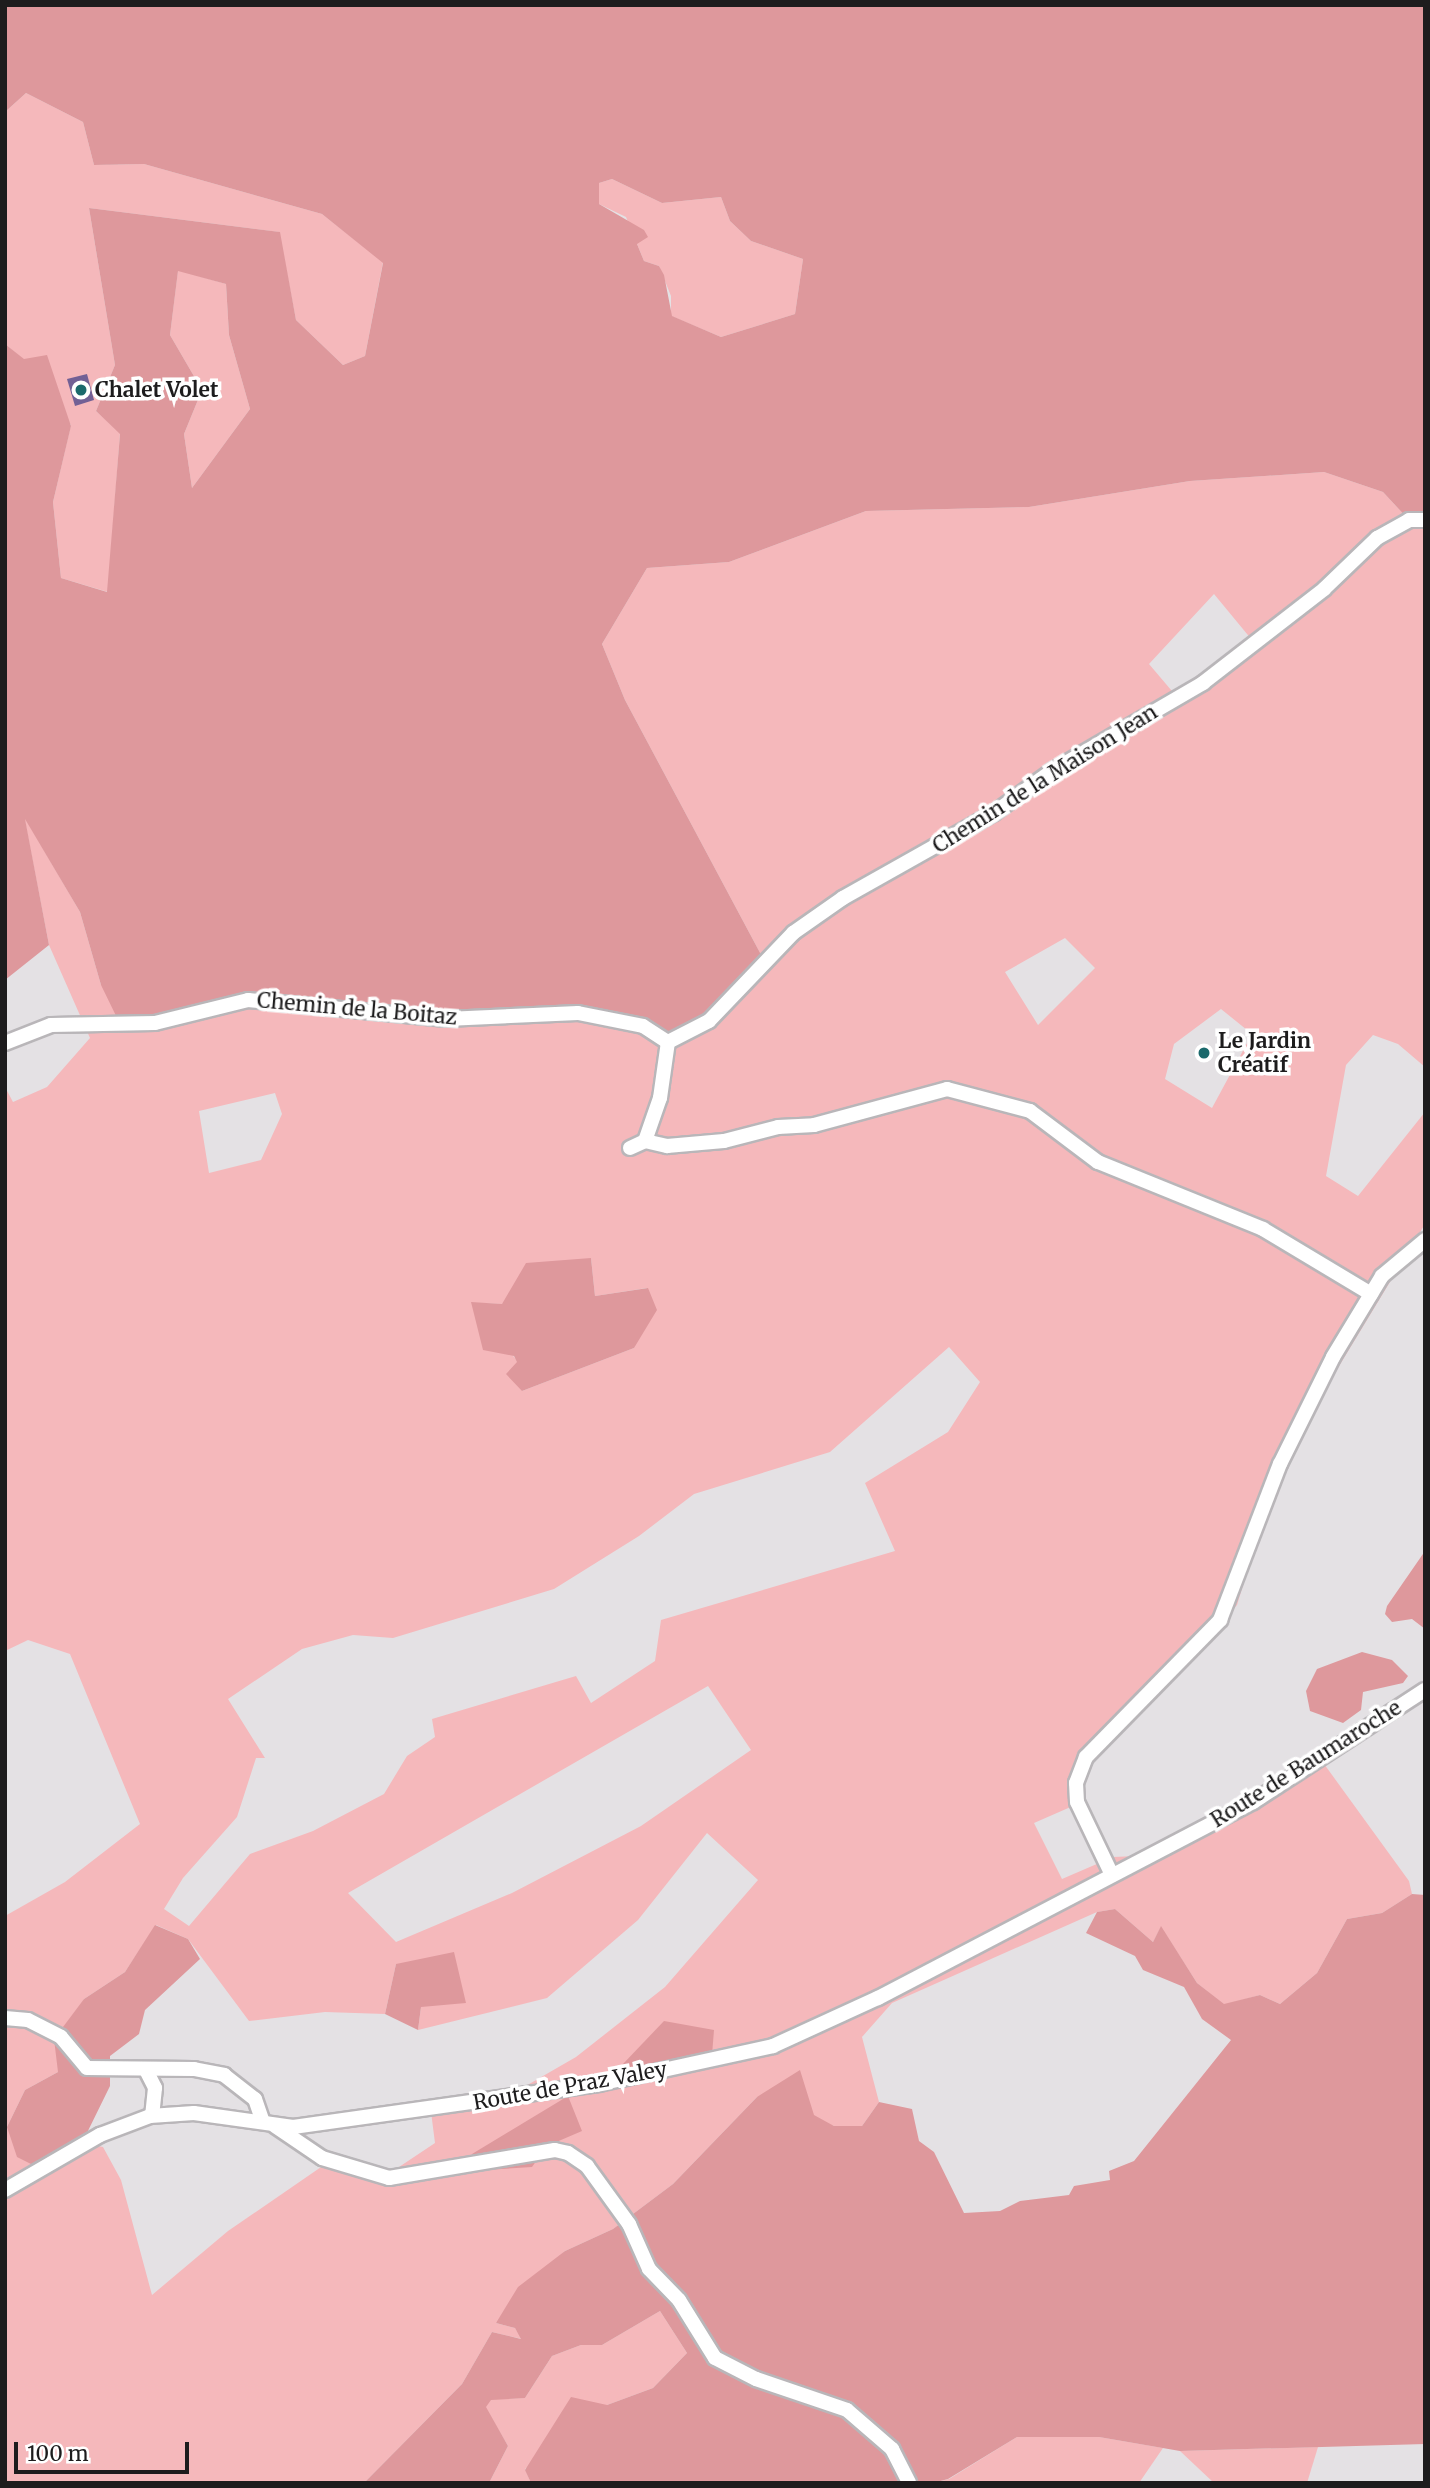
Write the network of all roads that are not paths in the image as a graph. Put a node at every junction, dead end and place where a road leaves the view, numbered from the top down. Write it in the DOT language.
graph roads {
  1 [pos="1425,520"];
  2 [pos="668,1042"];
  3 [pos="5,1043"];
  4 [pos="645,1141"];
  5 [pos="630,1148"];
  6 [pos="1425,1240"];
  7 [pos="1371,1294"];
  8 [pos="1425,1690"];
  9 [pos="1112,1875"];
  10 [pos="5,2018"];
  11 [pos="146,2070"];
  12 [pos="152,2115"];
  13 [pos="267,2122"];
  14 [pos="5,2190"];
  15 [pos="909,2483"];
  1 -- 2 [label="street, Chemin de la Maison Jean"];
  2 -- 3 [label="street, Chemin de la Boitaz"];
  2 -- 4 [label="street"];
  4 -- 5 [label="street"];
  4 -- 7 [label="street"];
  6 -- 7 [label="street"];
  7 -- 9 [label="street"];
  8 -- 9 [label="street, Route de Baumaroche"];
  9 -- 13 [label="street, Route de Praz Valey"];
  10 -- 11 [label="street"];
  11 -- 12 [label="street"];
  11 -- 13 [label="street"];
  12 -- 13 [label="street, Route de Praz Valey"];
  12 -- 14 [label="street, Route de Praz Valey"];
  13 -- 15 [label="street"];
}
